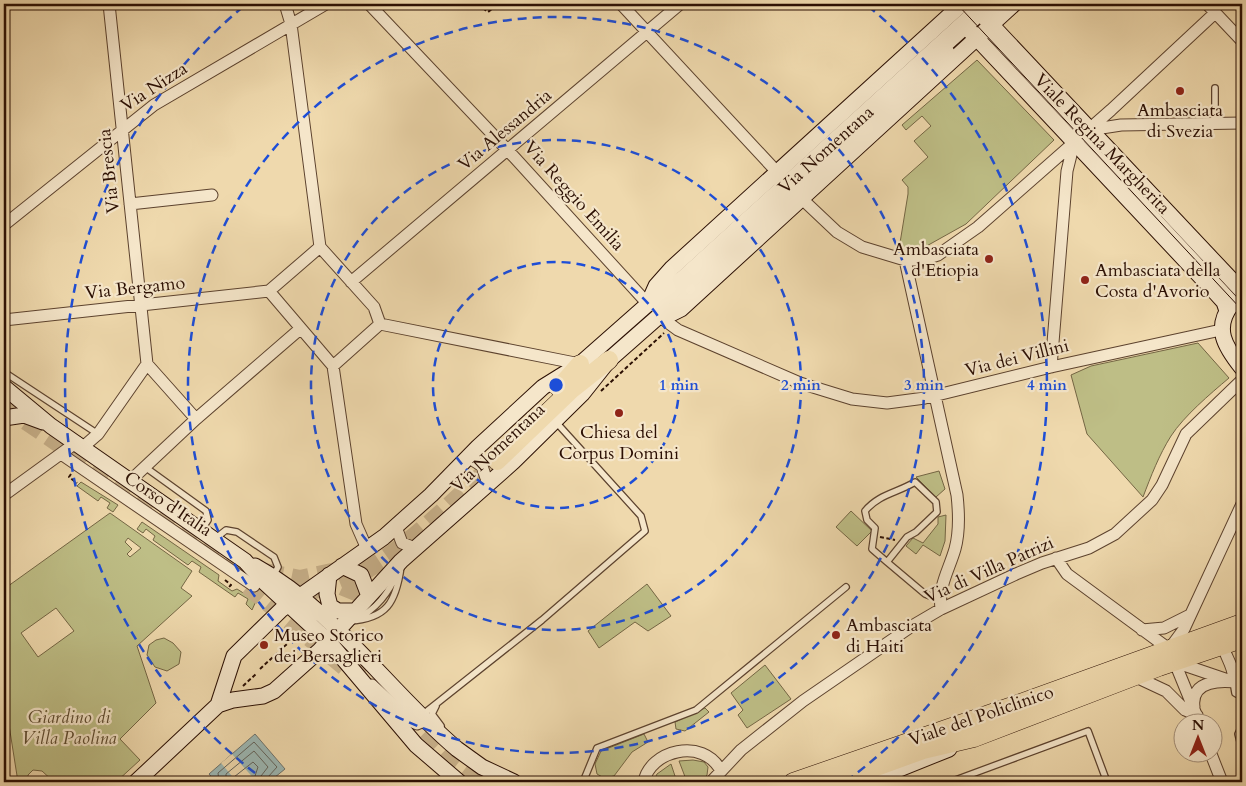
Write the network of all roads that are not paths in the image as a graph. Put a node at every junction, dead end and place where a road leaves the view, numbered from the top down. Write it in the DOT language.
graph roads {
  1 [pos="109,4"];
  2 [pos="285,4"];
  3 [pos="326,4"];
  4 [pos="369,4"];
  5 [pos="621,4"];
  6 [pos="680,4"];
  7 [pos="1001,4"];
  8 [pos="1014,4"];
  9 [pos="1207,4"];
  10 [pos="1215,13"];
  11 [pos="971,15"];
  12 [pos="291,24"];
  13 [pos="646,32"];
  14 [pos="1242,41"];
  15 [pos="1215,88"];
  16 [pos="1112,110"];
  17 [pos="1242,123"];
  18 [pos="1215,124"];
  19 [pos="1121,125"];
  20 [pos="122,129"];
  21 [pos="1082,136"];
  22 [pos="509,151"];
  23 [pos="777,172"];
  24 [pos="212,195"];
  25 [pos="801,198"];
  26 [pos="130,204"];
  27 [pos="9,219"];
  28 [pos="4,225"];
  29 [pos="320,247"];
  30 [pos="905,260"];
  31 [pos="351,282"];
  32 [pos="269,291"];
  33 [pos="663,300"];
  34 [pos="1238,301"];
  35 [pos="141,304"];
  36 [pos="648,304"];
  37 [pos="659,316"];
  38 [pos="4,320"];
  39 [pos="380,324"];
  40 [pos="300,329"];
  41 [pos="1221,330"];
  42 [pos="609,360"];
  43 [pos="147,364"];
  44 [pos="580,364"];
  45 [pos="333,366"];
  46 [pos="1051,368"];
  47 [pos="1242,368"];
  48 [pos="4,372"];
  49 [pos="1242,380"];
  50 [pos="4,387"];
  51 [pos="934,396"];
  52 [pos="4,418"];
  53 [pos="196,419"];
  54 [pos="554,421"];
  55 [pos="51,426"];
  56 [pos="98,434"];
  57 [pos="80,445"];
  58 [pos="61,454"];
  59 [pos="468,457"];
  60 [pos="144,467"];
  61 [pos="130,480"];
  62 [pos="488,484"];
  63 [pos="4,495"];
  64 [pos="1242,504"];
  65 [pos="201,531"];
  66 [pos="390,532"];
  67 [pos="214,540"];
  68 [pos="415,548"];
  69 [pos="367,549"];
  70 [pos="1056,558"];
  71 [pos="245,561"];
  72 [pos="401,561"];
  73 [pos="887,562"];
  74 [pos="336,571"];
  75 [pos="273,576"];
  76 [pos="254,586"];
  77 [pos="846,587"];
  78 [pos="369,596"];
  79 [pos="293,599"];
  80 [pos="941,604"];
  81 [pos="275,615"];
  82 [pos="1190,615"];
  83 [pos="1242,624"];
  84 [pos="343,626"];
  85 [pos="1142,630"];
  86 [pos="1242,634"];
  87 [pos="1220,639"];
  88 [pos="1242,640"];
  89 [pos="1172,656"];
  90 [pos="356,671"];
  91 [pos="1134,676"];
  92 [pos="1239,680"];
  93 [pos="1242,697"];
  94 [pos="437,704"];
  95 [pos="218,705"];
  96 [pos="1191,714"];
  97 [pos="1196,714"];
  98 [pos="1197,714"];
  99 [pos="424,718"];
  100 [pos="1242,726"];
  101 [pos="974,738"];
  102 [pos="1242,749"];
  103 [pos="1215,764"];
  104 [pos="479,765"];
  105 [pos="721,771"];
  106 [pos="501,780"];
  107 [pos="136,782"];
  108 [pos="459,782"];
  109 [pos="583,782"];
  110 [pos="644,782"];
  111 [pos="711,782"];
  112 [pos="793,782"];
  113 [pos="835,782"];
  114 [pos="867,782"];
  115 [pos="950,782"];
  116 [pos="1107,782"];
  117 [pos="1222,782"];
  1 -- 20 [label="street, Via Brescia"];
  2 -- 12 [label="street"];
  3 -- 12 [label="street, Via Nizza"];
  4 -- 22 [label="street, Via Reggio Emilia"];
  5 -- 13 [label="street"];
  6 -- 13 [label="street, Via Alessandria"];
  7 -- 11 [label="lane, Via Nomentana"];
  8 -- 11 [label="main road, Via Nomentana"];
  9 -- 10 [label="street"];
  10 -- 14 [label="street"];
  10 -- 16 [label="street"];
  11 -- 21 [label="main road, Viale Regina Margherita"];
  11 -- 21 [label="main road, Viale Regina Margherita"];
  11 -- 23 [label="main road, Via Nomentana"];
  11 -- 25 [label="main road, Via Nomentana"];
  11 -- 33 [label="main road, Via Nomentana"];
  11 -- 36 [label="lane, Via Nomentana"];
  11 -- 37 [label="lane, Via Nomentana"];
  12 -- 20 [label="street, Via Nizza"];
  12 -- 29 [label="street"];
  13 -- 22 [label="street, Via Alessandria"];
  13 -- 23 [label="street"];
  15 -- 18 [label="lane"];
  16 -- 19 [label="street"];
  16 -- 21 [label="street"];
  17 -- 18 [label="street"];
  18 -- 19 [label="street"];
  19 -- 21 [label="street"];
  20 -- 26 [label="street, Via Brescia"];
  20 -- 27 [label="street, Via Nizza"];
  21 -- 30 [label="street"];
  21 -- 34 [label="main road, Viale Regina Margherita"];
  21 -- 34 [label="main road, Viale Regina Margherita"];
  21 -- 46 [label="street"];
  22 -- 31 [label="street, Via Alessandria"];
  22 -- 36 [label="street, Via Reggio Emilia"];
  23 -- 36 [label="main road, Via Nomentana"];
  24 -- 26 [label="street"];
  25 -- 30 [label="street"];
  25 -- 37 [label="main road, Via Nomentana"];
  26 -- 35 [label="street, Via Brescia"];
  27 -- 28 [label="street, Via Nizza"];
  29 -- 31 [label="street"];
  29 -- 32 [label="street"];
  30 -- 51 [label="street"];
  31 -- 39 [label="street"];
  32 -- 35 [label="street, Via Bergamo"];
  32 -- 40 [label="street"];
  33 -- 36 [label="main road, Via Nomentana"];
  33 -- 37 [label="main road"];
  34 -- 41 [label="main road"];
  35 -- 38 [label="street, Via Bergamo"];
  35 -- 43 [label="street, Via Brescia"];
  36 -- 44 [label="main road, Via Nomentana"];
  37 -- 42 [label="main road, Via Nomentana"];
  37 -- 51 [label="street, Via dei Villini"];
  39 -- 44 [label="street"];
  39 -- 45 [label="street"];
  40 -- 45 [label="street"];
  40 -- 53 [label="street"];
  41 -- 46 [label="street, Via dei Villini"];
  41 -- 47 [label="main road"];
  42 -- 44 [label="main road"];
  42 -- 54 [label="main road, Via Nomentana"];
  43 -- 53 [label="street"];
  43 -- 56 [label="street"];
  44 -- 59 [label="main road, Via Nomentana"];
  45 -- 69 [label="street"];
  46 -- 51 [label="street, Via dei Villini"];
  48 -- 56 [label="lane"];
  49 -- 70 [label="street, Via di Villa Patrizi"];
  50 -- 55 [label="main road, Corso d'Italia"];
  51 -- 80 [label="street"];
  52 -- 55 [label="main road, Corso d'Italia"];
  53 -- 60 [label="street"];
  54 -- 62 [label="main road, Via Nomentana"];
  54 -- 94 [label="lane"];
  55 -- 57 [label="main road, Corso d'Italia"];
  56 -- 57 [label="street"];
  57 -- 58 [label="street"];
  57 -- 61 [label="main road, Corso d'Italia"];
  58 -- 63 [label="street"];
  58 -- 76 [label="street, Corso d'Italia"];
  59 -- 62 [label="street"];
  59 -- 66 [label="main road, Via Nomentana"];
  60 -- 61 [label="street"];
  60 -- 65 [label="lane, Corso d'Italia"];
  61 -- 65 [label="main road, Corso d'Italia"];
  62 -- 68 [label="main road, Via Nomentana"];
  64 -- 82 [label="street"];
  65 -- 67 [label="main road, Corso d'Italia"];
  66 -- 68 [label="street"];
  66 -- 69 [label="main road, Via Nomentana"];
  67 -- 71 [label="main road, Corso d'Italia"];
  67 -- 75 [label="lane, Corso d'Italia"];
  68 -- 72 [label="main road, Via Nomentana"];
  69 -- 74 [label="main road, Via Nomentana"];
  70 -- 80 [label="street, Via di Villa Patrizi"];
  70 -- 85 [label="street"];
  71 -- 75 [label="main road"];
  71 -- 76 [label="main road, Corso d'Italia"];
  71 -- 79 [label="main road, Corso d'Italia"];
  72 -- 78 [label="main road, Via Nomentana"];
  72 -- 84 [label="lane"];
  72 -- 84 [label="lane"];
  73 -- 73 [label="lane"];
  73 -- 80 [label="lane"];
  74 -- 78 [label="main road"];
  74 -- 79 [label="main road, Via Nomentana"];
  74 -- 84 [label="main road"];
  75 -- 79 [label="main road"];
  76 -- 81 [label="main road, Corso d'Italia"];
  77 -- 109 [label="lane"];
  78 -- 84 [label="main road, Via Nomentana"];
  79 -- 81 [label="main road, Via Nomentana"];
  79 -- 84 [label="main road"];
  80 -- 105 [label="street, Via di Villa Patrizi"];
  81 -- 95 [label="main road, Via Nomentana"];
  82 -- 85 [label="street"];
  82 -- 89 [label="street"];
  83 -- 87 [label="main road"];
  84 -- 90 [label="main road"];
  84 -- 95 [label="main road, Via Nomentana"];
  84 -- 99 [label="main road"];
  85 -- 89 [label="street"];
  86 -- 87 [label="lane"];
  87 -- 88 [label="main road"];
  87 -- 89 [label="main road"];
  87 -- 92 [label="street"];
  89 -- 91 [label="main road, Viale del Policlinico"];
  89 -- 92 [label="street"];
  89 -- 97 [label="street"];
  89 -- 112 [label="main road, Viale del Policlinico"];
  90 -- 99 [label="street"];
  90 -- 108 [label="main road"];
  91 -- 96 [label="street"];
  91 -- 101 [label="main road, Viale del Policlinico"];
  92 -- 93 [label="lane"];
  92 -- 98 [label="street"];
  94 -- 99 [label="lane"];
  94 -- 104 [label="lane"];
  95 -- 107 [label="main road"];
  99 -- 104 [label="main road"];
  100 -- 102 [label="lane"];
  101 -- 113 [label="main road"];
  101 -- 114 [label="main road, Viale del Policlinico"];
  103 -- 117 [label="street"];
  104 -- 106 [label="main road"];
  105 -- 110 [label="street"];
  105 -- 111 [label="street, Via di Villa Patrizi"];
  115 -- 116 [label="lane"];
}
